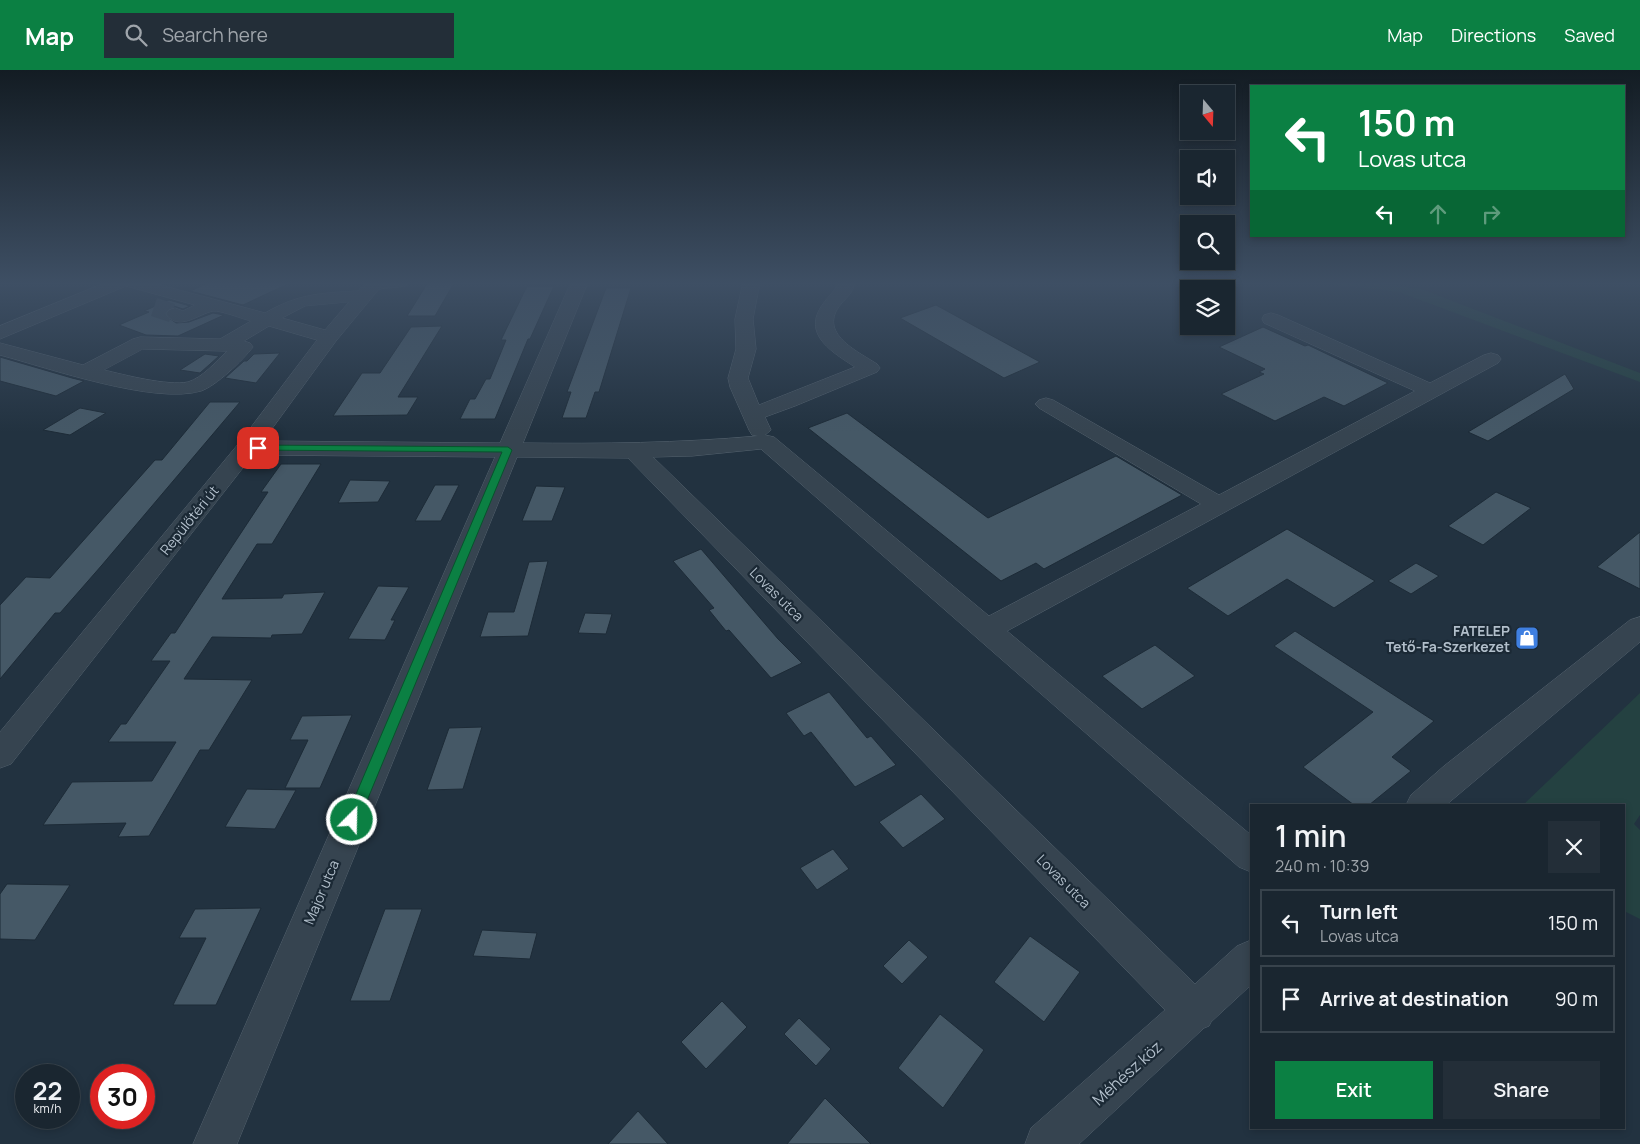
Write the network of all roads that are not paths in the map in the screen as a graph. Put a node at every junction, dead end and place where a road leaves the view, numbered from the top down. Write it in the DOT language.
graph roads {
  1 [pos="246,332"];
  2 [pos="311,332"];
  3 [pos="333,332"];
  4 [pos="559,332"];
  5 [pos="745,332"];
  6 [pos="825,332"];
  7 [pos="1300,332"];
  8 [pos="329,337"];
  9 [pos="180,344"];
  10 [pos="224,345"];
  11 [pos="0,349"];
  12 [pos="1491,359"];
  13 [pos="85,372"];
  14 [pos="121,381"];
  15 [pos="1431,391"];
  16 [pos="1046,404"];
  17 [pos="752,414"];
  18 [pos="766,442"];
  19 [pos="247,448"];
  20 [pos="508,450"];
  21 [pos="634,451"];
  22 [pos="1219,505"];
  23 [pos="1640,628"];
  24 [pos="986,630"];
  25 [pos="0,755"];
  26 [pos="1424,804"];
  27 [pos="1250,855"];
  28 [pos="1250,960"];
  29 [pos="1201,1007"];
  30 [pos="215,1144"];
  31 [pos="1048,1144"];
  1 -- 10 [label="street"];
  2 -- 8 [label="street"];
  3 -- 8 [label="street, Repülőtéri út"];
  4 -- 20 [label="street, Major utca"];
  5 -- 17 [label="street"];
  6 -- 17 [label="street"];
  7 -- 15 [label="street"];
  8 -- 19 [label="street, Repülőtéri út"];
  9 -- 10 [label="street"];
  9 -- 13 [label="street"];
  9 -- 14 [label="street"];
  10 -- 14 [label="street"];
  11 -- 13 [label="street"];
  12 -- 15 [label="street"];
  13 -- 14 [label="street"];
  15 -- 22 [label="street"];
  16 -- 22 [label="street"];
  17 -- 18 [label="street"];
  18 -- 21 [label="street"];
  18 -- 24 [label="street"];
  19 -- 20 [label="street"];
  19 -- 25 [label="street, Repülőtéri út"];
  20 -- 21 [label="street"];
  20 -- 30 [label="street, Major utca"];
  21 -- 29 [label="street, Lovas utca"];
  22 -- 24 [label="street"];
  23 -- 26 [label="street"];
  24 -- 27 [label="street"];
  28 -- 29 [label="street, Méhész köz"];
  29 -- 31 [label="street, Méhész köz"];
}
